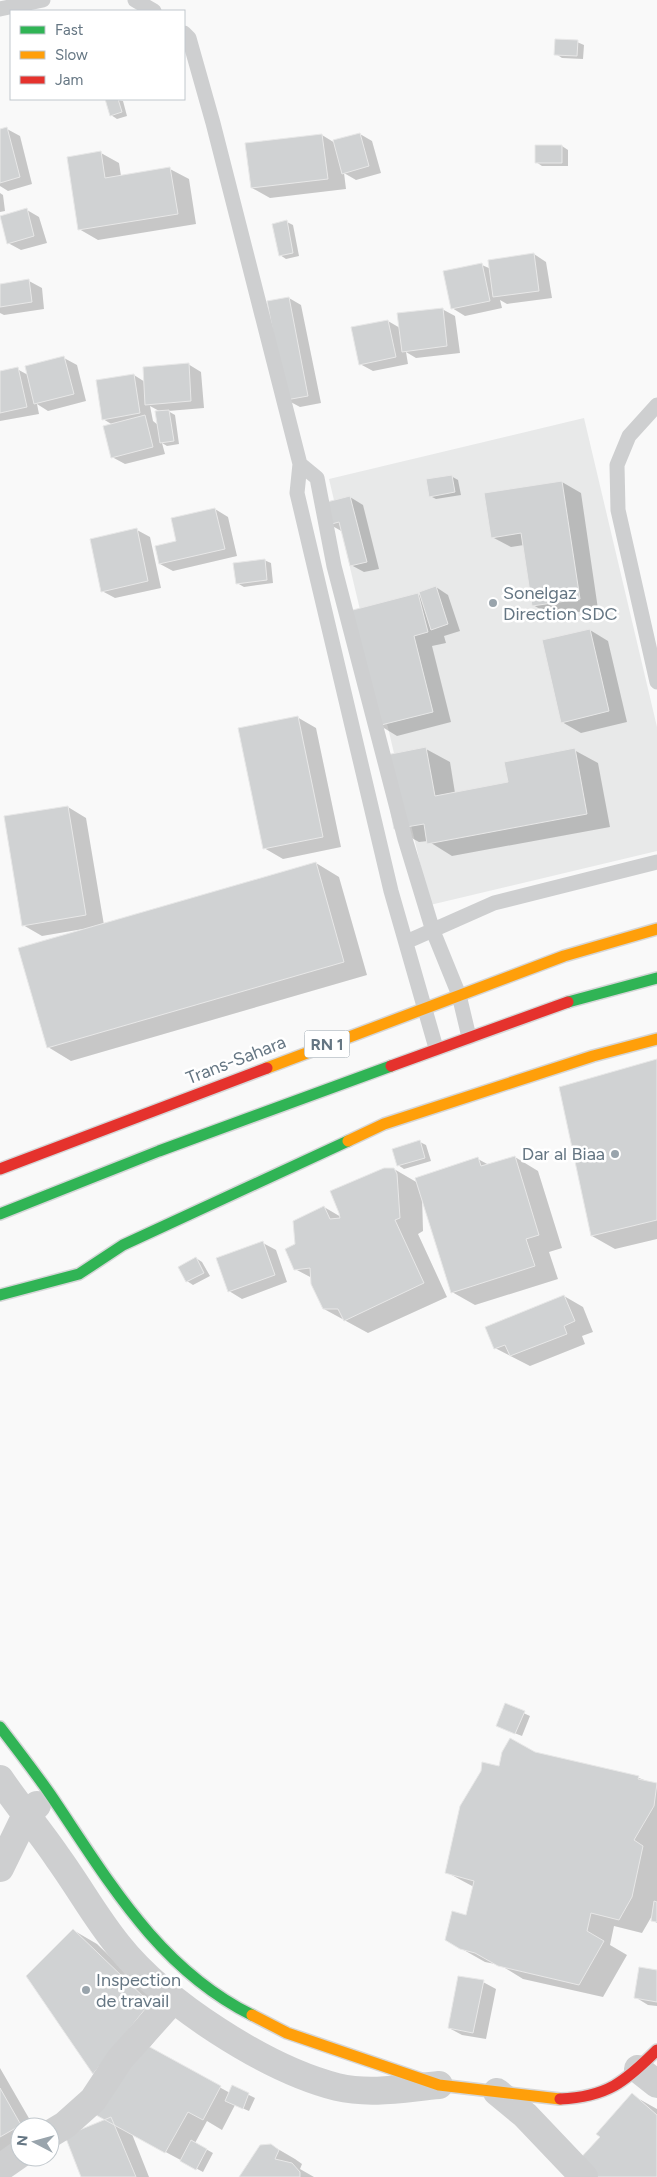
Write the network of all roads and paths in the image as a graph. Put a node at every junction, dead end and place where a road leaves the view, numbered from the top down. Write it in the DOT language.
graph roads {
  1 [pos="43,0"];
  2 [pos="135,0"];
  3 [pos="0,9"];
  4 [pos="152,10"];
  5 [pos="185,34"];
  6 [pos="657,405"];
  7 [pos="300,464"];
  8 [pos="340,588"];
  9 [pos="321,596"];
  10 [pos="657,682"];
  11 [pos="405,839"];
  12 [pos="380,846"];
  13 [pos="657,862"];
  14 [pos="657,929"];
  15 [pos="433,931"];
  16 [pos="406,942"];
  17 [pos="657,978"];
  18 [pos="459,995"];
  19 [pos="425,1008"];
  20 [pos="469,1037"];
  21 [pos="657,1039"];
  22 [pos="436,1048"];
  23 [pos="0,1169"];
  24 [pos="0,1214"];
  25 [pos="0,1295"];
  26 [pos="0,1727"];
  27 [pos="0,1779"];
  28 [pos="49,1792"];
  29 [pos="25,1817"];
  30 [pos="0,1868"];
  31 [pos="173,2000"];
  32 [pos="651,2068"];
  33 [pos="439,2085"];
  34 [pos="497,2092"];
  35 [pos="60,2128"];
  36 [pos="575,2174"];
  1 -- 3 [label="lane"];
  2 -- 4 [label="lane"];
  5 -- 7 [label="lane"];
  6 -- 10 [label="lane"];
  7 -- 8 [label="lane"];
  7 -- 9 [label="lane"];
  8 -- 9 [label="lane"];
  8 -- 11 [label="lane"];
  9 -- 12 [label="lane"];
  11 -- 12 [label="lane"];
  11 -- 15 [label="lane"];
  12 -- 16 [label="lane"];
  13 -- 15 [label="lane"];
  14 -- 18 [label="main road, Trans-Sahara / RN 1"];
  15 -- 16 [label="lane"];
  15 -- 18 [label="lane"];
  16 -- 19 [label="lane"];
  17 -- 20 [label="main road, RN 1"];
  18 -- 19 [label="main road, Trans-Sahara / RN 1"];
  18 -- 20 [label="lane"];
  19 -- 22 [label="lane"];
  19 -- 23 [label="main road, Trans-Sahara / RN 1"];
  20 -- 22 [label="main road, RN 1"];
  21 -- 25 [label="main road"];
  22 -- 24 [label="main road, RN 1"];
  26 -- 28 [label="main road"];
  27 -- 29 [label="street"];
  28 -- 29 [label="street"];
  28 -- 33 [label="main road"];
  29 -- 30 [label="street"];
  29 -- 31 [label="street"];
  31 -- 33 [label="street"];
  31 -- 35 [label="street"];
  32 -- 34 [label="main road"];
  33 -- 34 [label="main road"];
  34 -- 36 [label="street"];
}
